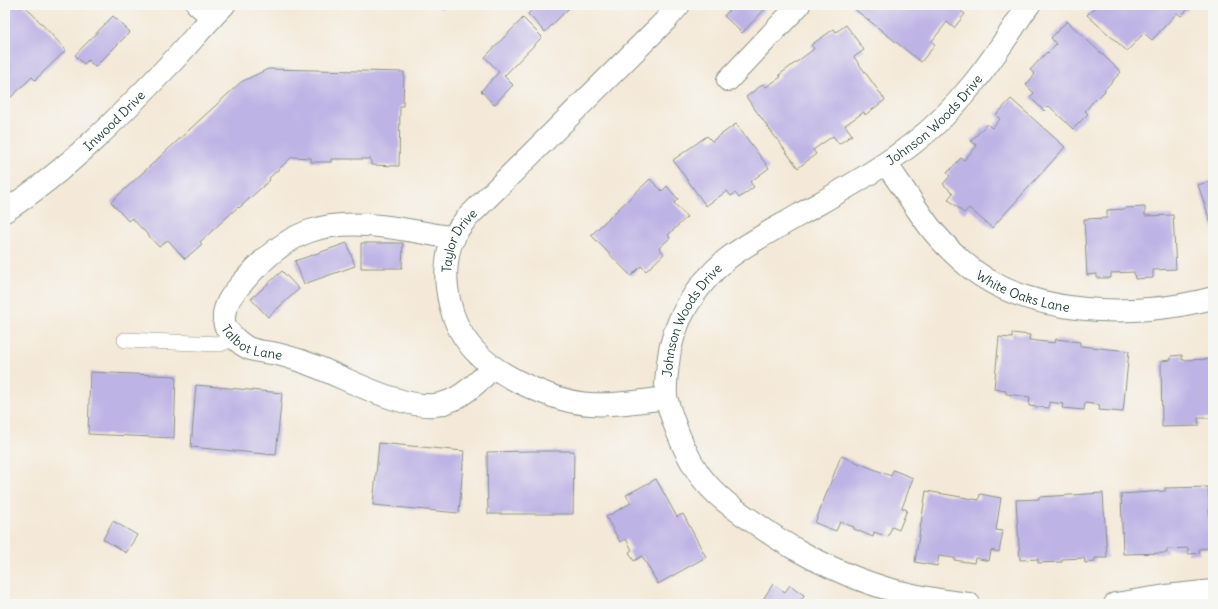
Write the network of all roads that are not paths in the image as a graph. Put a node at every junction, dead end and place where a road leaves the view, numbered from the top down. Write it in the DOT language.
graph roads {
  1 [pos="679,5"];
  2 [pos="799,5"];
  3 [pos="1029,5"];
  4 [pos="212,9"];
  5 [pos="728,80"];
  6 [pos="886,164"];
  7 [pos="5,212"];
  8 [pos="454,238"];
  9 [pos="1213,298"];
  10 [pos="235,338"];
  11 [pos="125,340"];
  12 [pos="492,368"];
  13 [pos="666,398"];
  14 [pos="1213,591"];
  15 [pos="969,604"];
  16 [pos="1114,604"];
  1 -- 8 [label="street, Taylor Drive"];
  2 -- 5 [label="street"];
  3 -- 6 [label="street, Johnson Woods Drive"];
  4 -- 7 [label="street, Inwood Drive"];
  6 -- 9 [label="street, White Oaks Lane"];
  6 -- 13 [label="street, Johnson Woods Drive"];
  8 -- 10 [label="street, Talbot Lane"];
  8 -- 12 [label="street, Taylor Drive"];
  10 -- 11 [label="lane"];
  10 -- 12 [label="street, Talbot Lane"];
  12 -- 13 [label="street, Taylor Drive"];
  13 -- 15 [label="street, Johnson Woods Drive"];
  14 -- 16 [label="street"];
}
